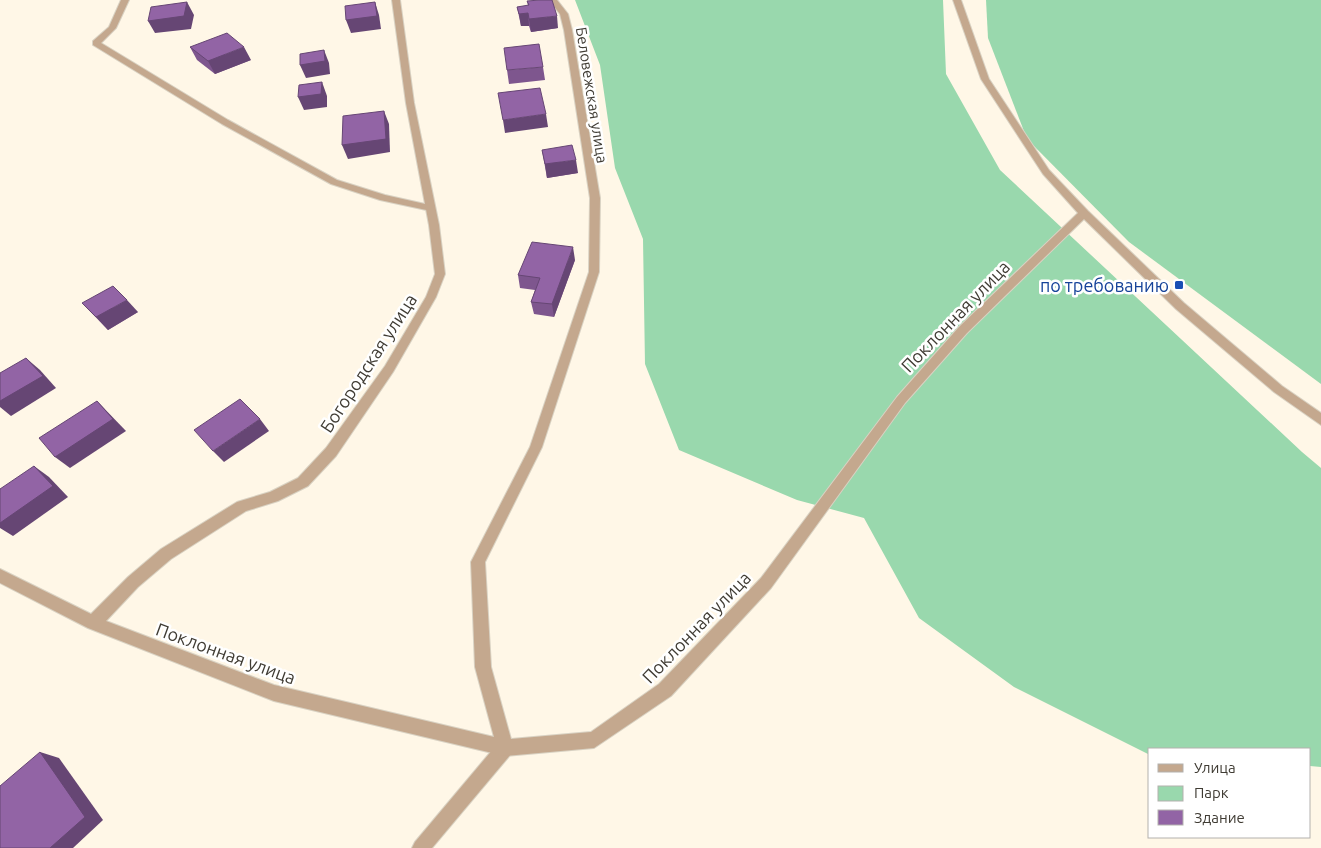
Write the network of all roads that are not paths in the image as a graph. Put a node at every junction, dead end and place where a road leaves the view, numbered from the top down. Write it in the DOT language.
graph roads {
  1 [pos="125,0"];
  2 [pos="396,0"];
  3 [pos="553,0"];
  4 [pos="957,0"];
  5 [pos="431,208"];
  6 [pos="1084,213"];
  7 [pos="1321,420"];
  8 [pos="0,576"];
  9 [pos="93,623"];
  10 [pos="505,748"];
  11 [pos="421,848"];
  1 -- 5 [label="street"];
  2 -- 5 [label="street, Богородская улица"];
  3 -- 10 [label="street, Беловежская улица"];
  4 -- 6 [label="street"];
  5 -- 9 [label="street, Богородская улица"];
  6 -- 7 [label="street"];
  6 -- 10 [label="street, Поклонная улица"];
  8 -- 9 [label="street, Поклонная улица"];
  9 -- 10 [label="street, Поклонная улица"];
  10 -- 11 [label="street"];
}
